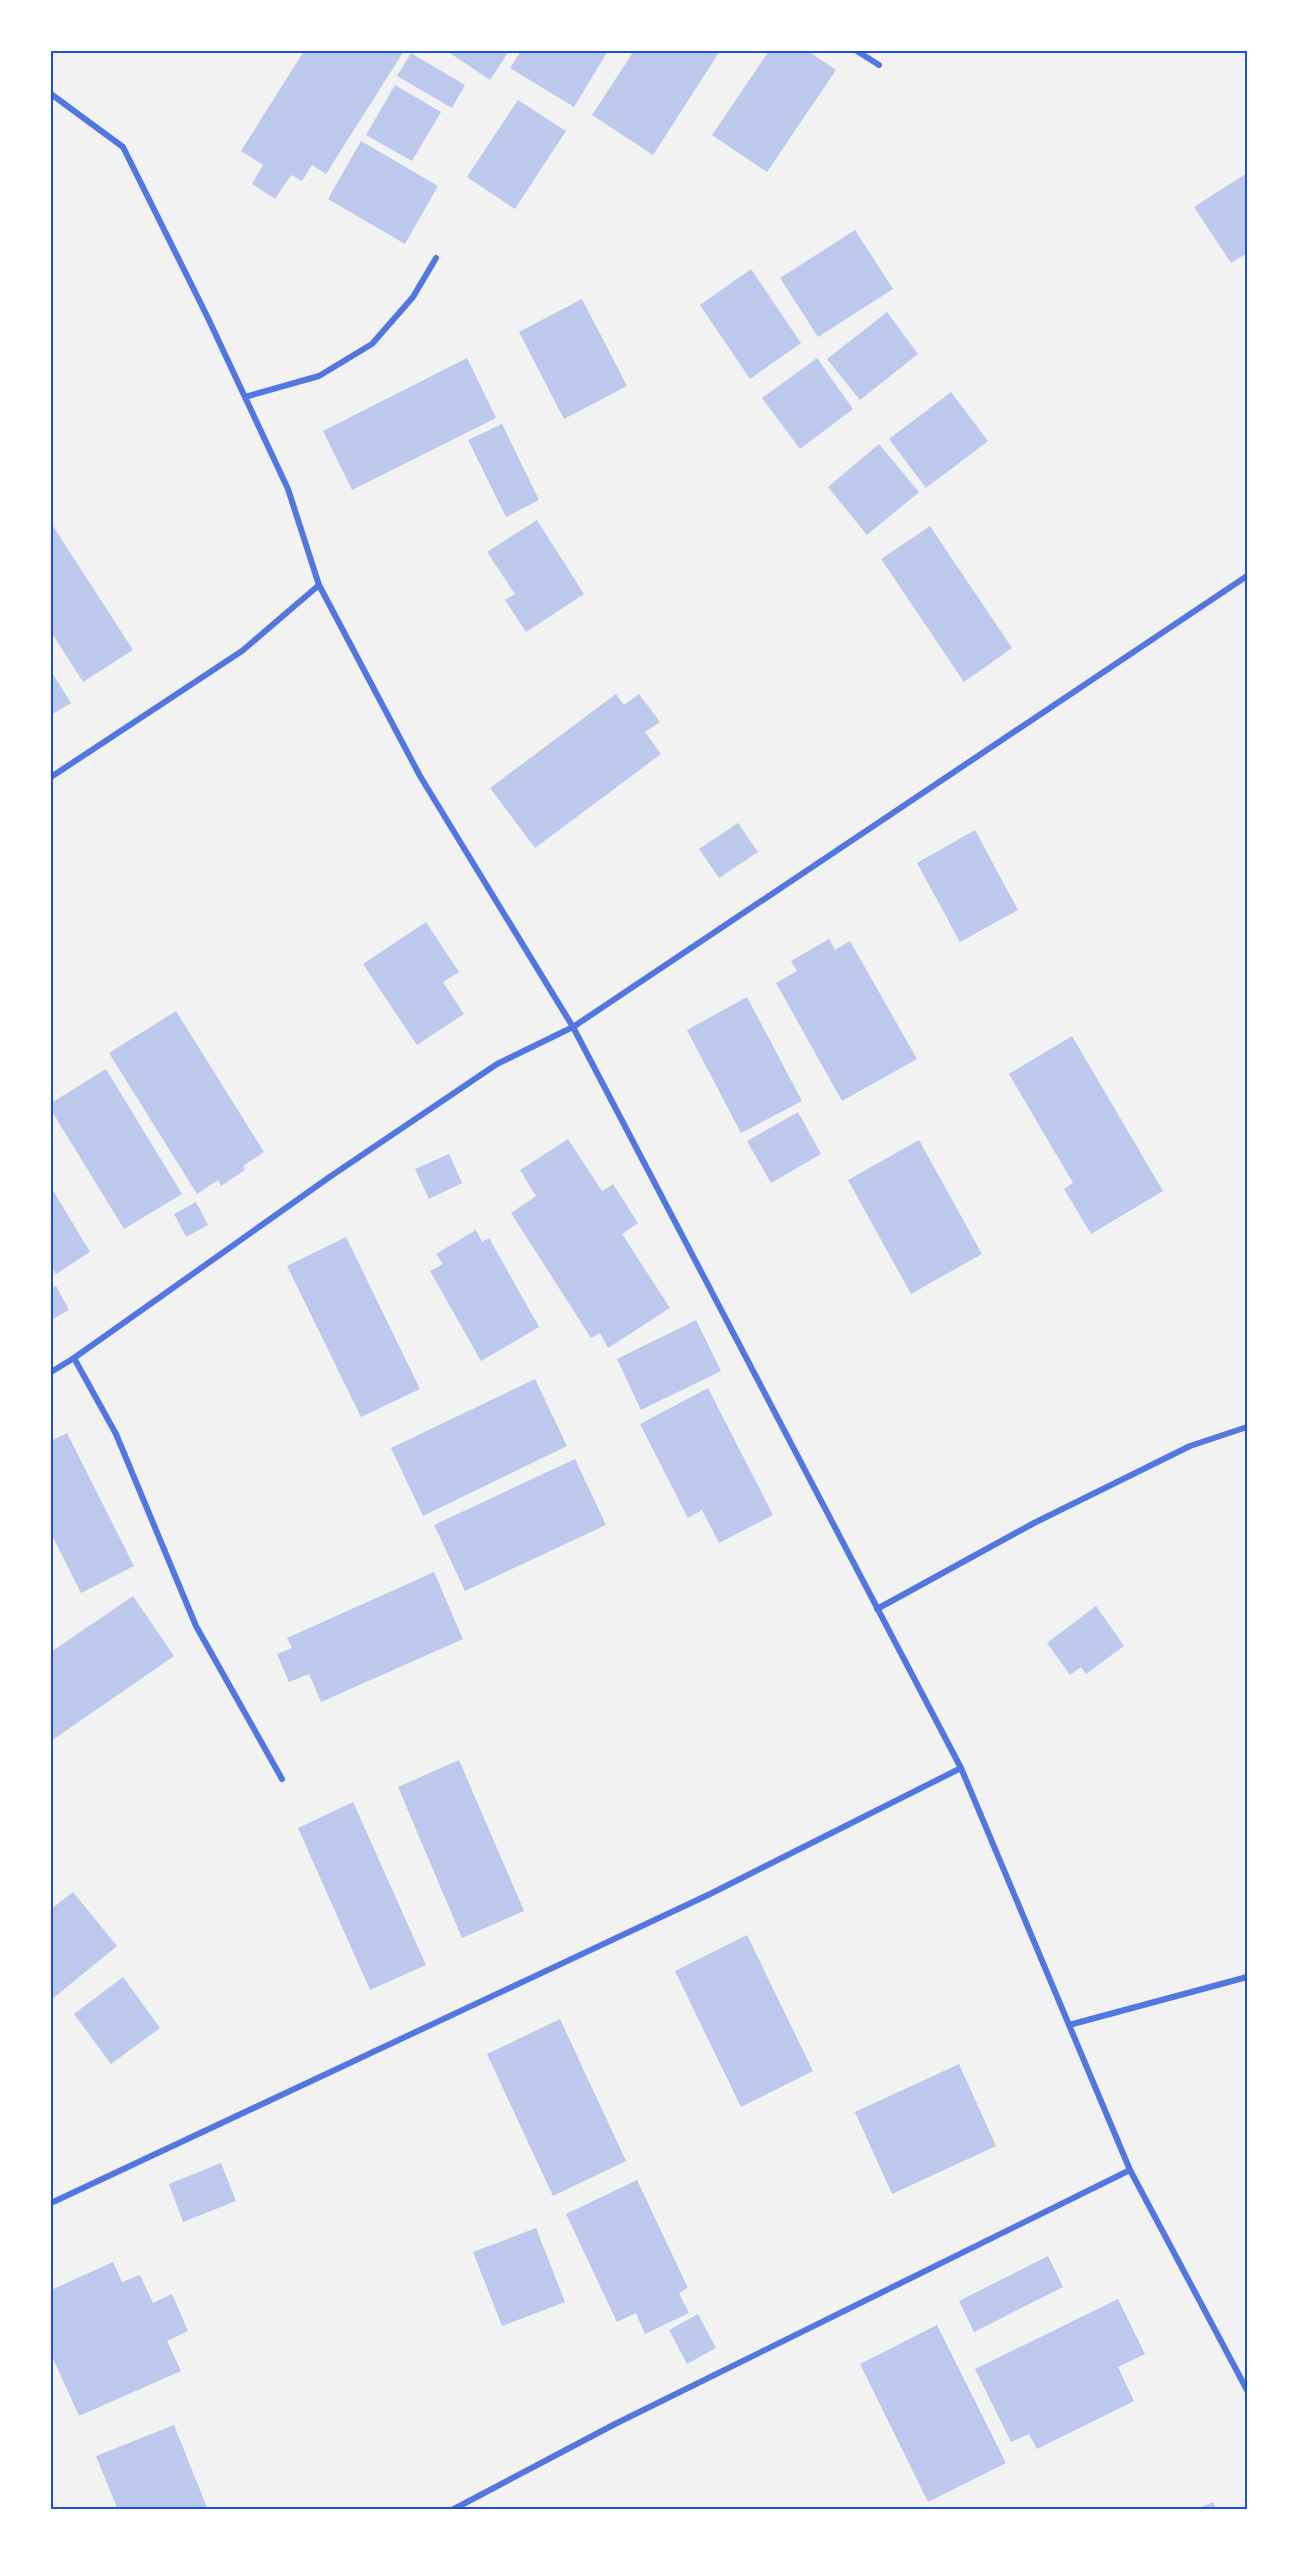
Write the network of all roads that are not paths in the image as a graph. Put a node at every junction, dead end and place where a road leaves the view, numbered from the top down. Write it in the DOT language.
graph roads {
  1 [pos="857,51"];
  2 [pos="879,65"];
  3 [pos="51,94"];
  4 [pos="436,258"];
  5 [pos="245,397"];
  6 [pos="1247,576"];
  7 [pos="320,585"];
  8 [pos="51,777"];
  9 [pos="573,1027"];
  10 [pos="74,1358"];
  11 [pos="51,1372"];
  12 [pos="1247,1427"];
  13 [pos="877,1609"];
  14 [pos="961,1768"];
  15 [pos="282,1779"];
  16 [pos="1247,1977"];
  17 [pos="1069,2025"];
  18 [pos="1130,2170"];
  19 [pos="51,2203"];
  20 [pos="1247,2390"];
  21 [pos="452,2510"];
  1 -- 2 [label="street"];
  3 -- 5 [label="street"];
  4 -- 5 [label="street"];
  5 -- 7 [label="street"];
  6 -- 9 [label="street"];
  7 -- 8 [label="street"];
  7 -- 9 [label="street"];
  9 -- 10 [label="street"];
  9 -- 13 [label="street"];
  10 -- 11 [label="street"];
  10 -- 15 [label="street"];
  12 -- 13 [label="street"];
  13 -- 14 [label="street"];
  14 -- 17 [label="street"];
  14 -- 19 [label="street"];
  16 -- 17 [label="street"];
  17 -- 18 [label="street"];
  18 -- 20 [label="street"];
  18 -- 21 [label="street"];
}
